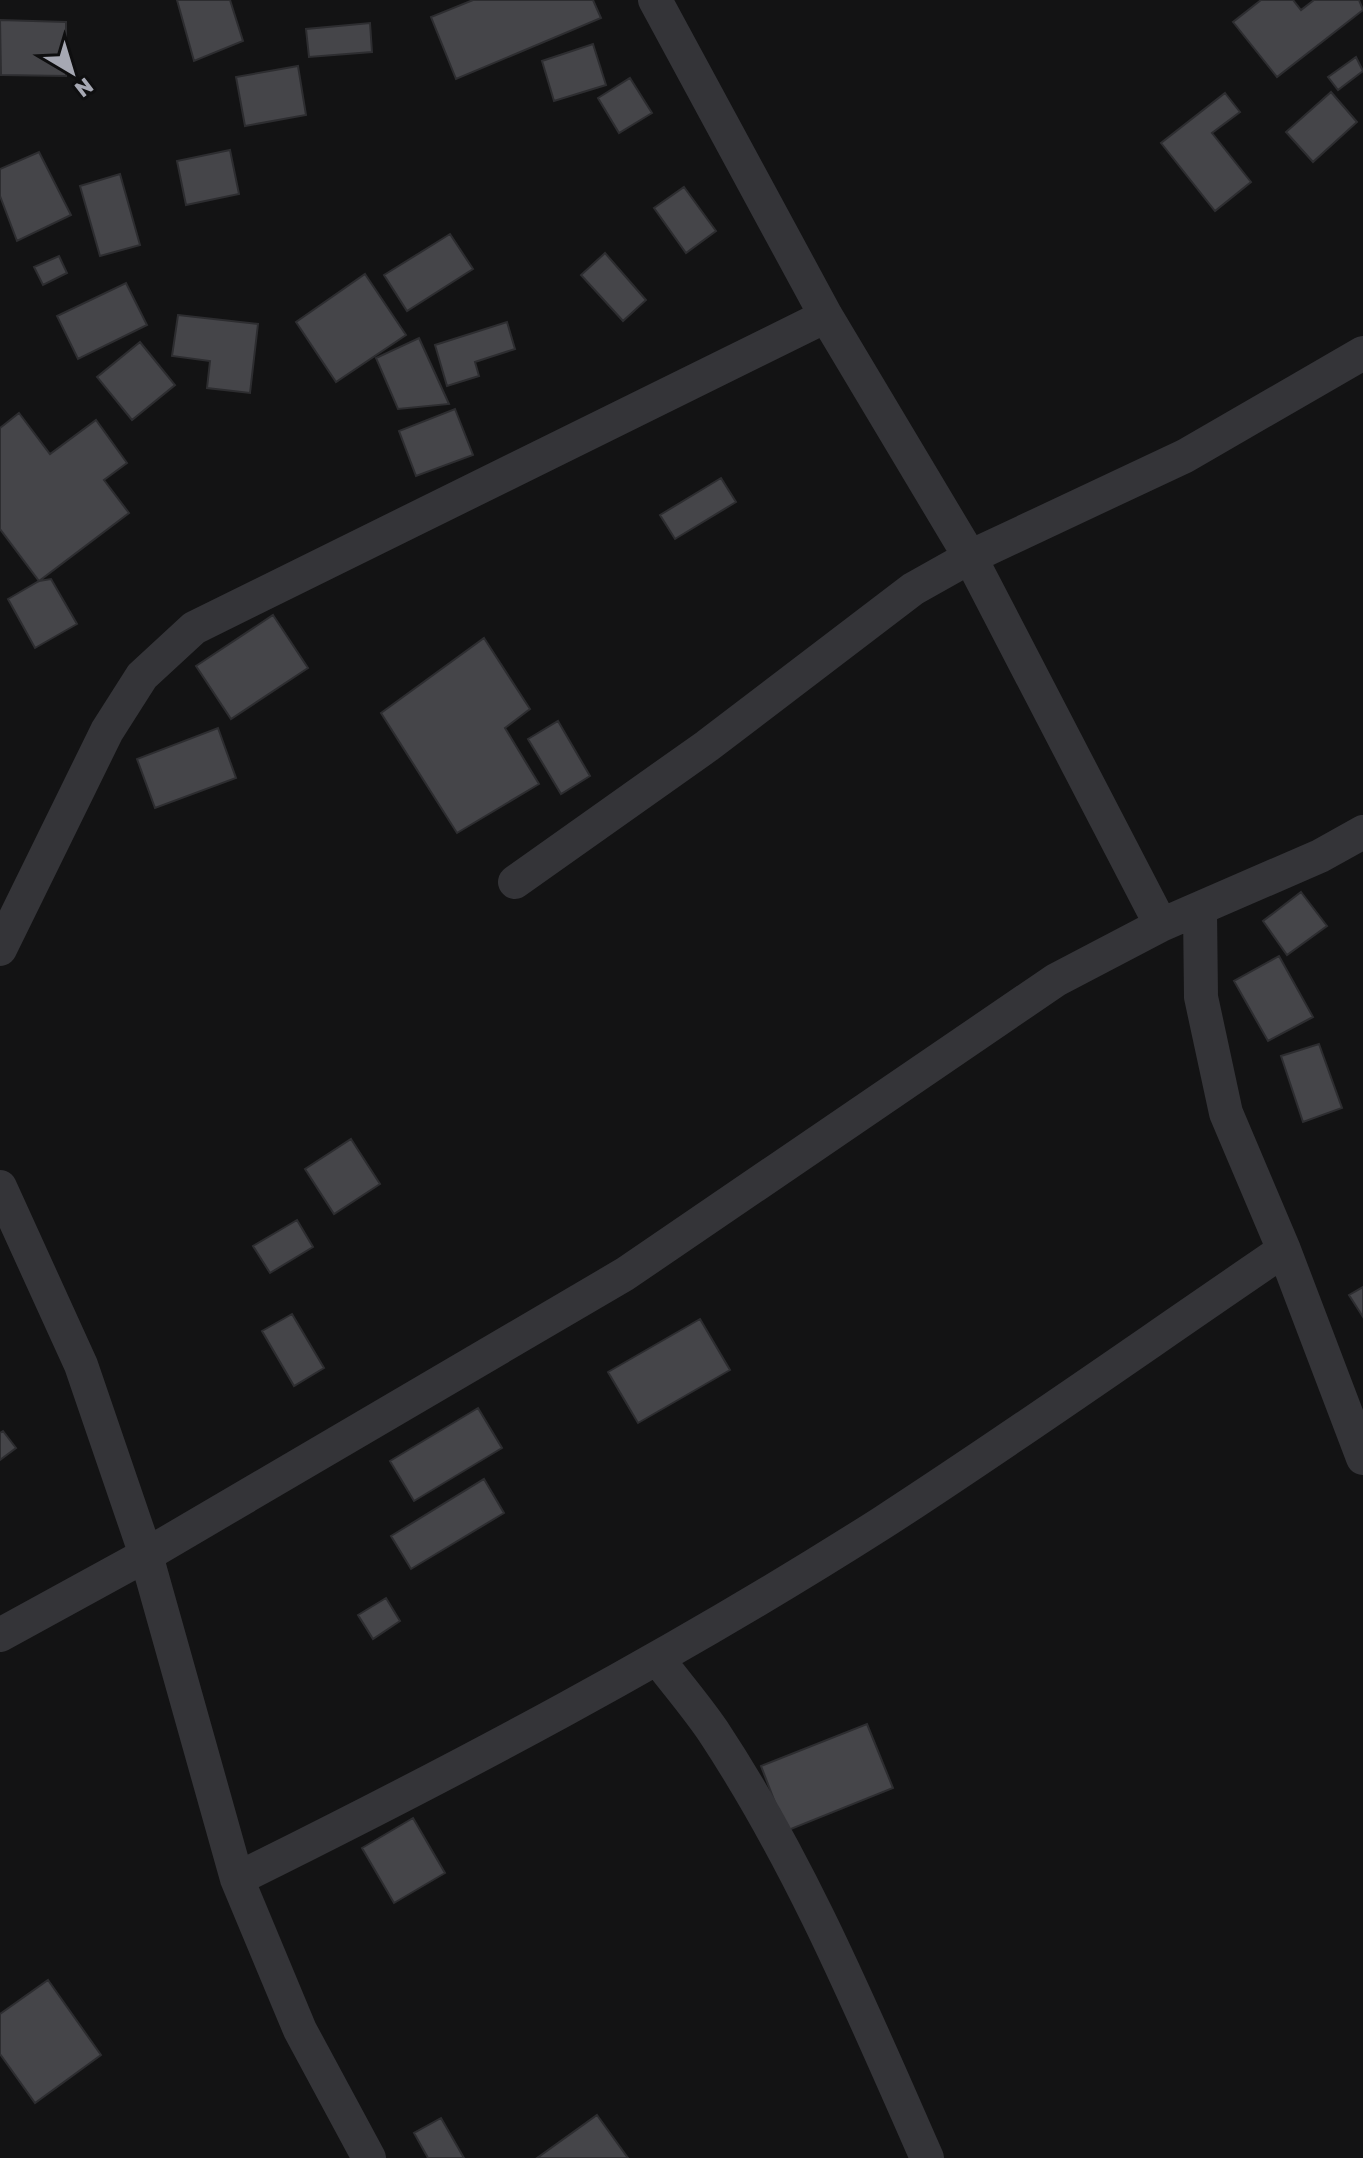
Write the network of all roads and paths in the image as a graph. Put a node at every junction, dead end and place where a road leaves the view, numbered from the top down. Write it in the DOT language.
graph roads {
  1 [pos="655,0"];
  2 [pos="826,316"];
  3 [pos="1363,353"];
  4 [pos="970,557"];
  5 [pos="1363,832"];
  6 [pos="515,882"];
  7 [pos="1200,911"];
  8 [pos="1161,925"];
  9 [pos="0,949"];
  10 [pos="0,1187"];
  11 [pos="1284,1250"];
  12 [pos="1363,1458"];
  13 [pos="146,1555"];
  14 [pos="0,1635"];
  15 [pos="657,1658"];
  16 [pos="237,1879"];
  17 [pos="369,2158"];
  18 [pos="927,2158"];
  1 -- 2 [label="street"];
  2 -- 4 [label="street"];
  2 -- 9 [label="street"];
  3 -- 4 [label="street"];
  4 -- 6 [label="street"];
  4 -- 8 [label="street"];
  5 -- 7 [label="street"];
  7 -- 8 [label="street"];
  7 -- 11 [label="street"];
  8 -- 13 [label="street"];
  10 -- 13 [label="street"];
  11 -- 12 [label="street"];
  11 -- 15 [label="street"];
  13 -- 14 [label="street"];
  13 -- 16 [label="street"];
  15 -- 16 [label="street"];
  15 -- 18 [label="street"];
  16 -- 17 [label="street"];
}
